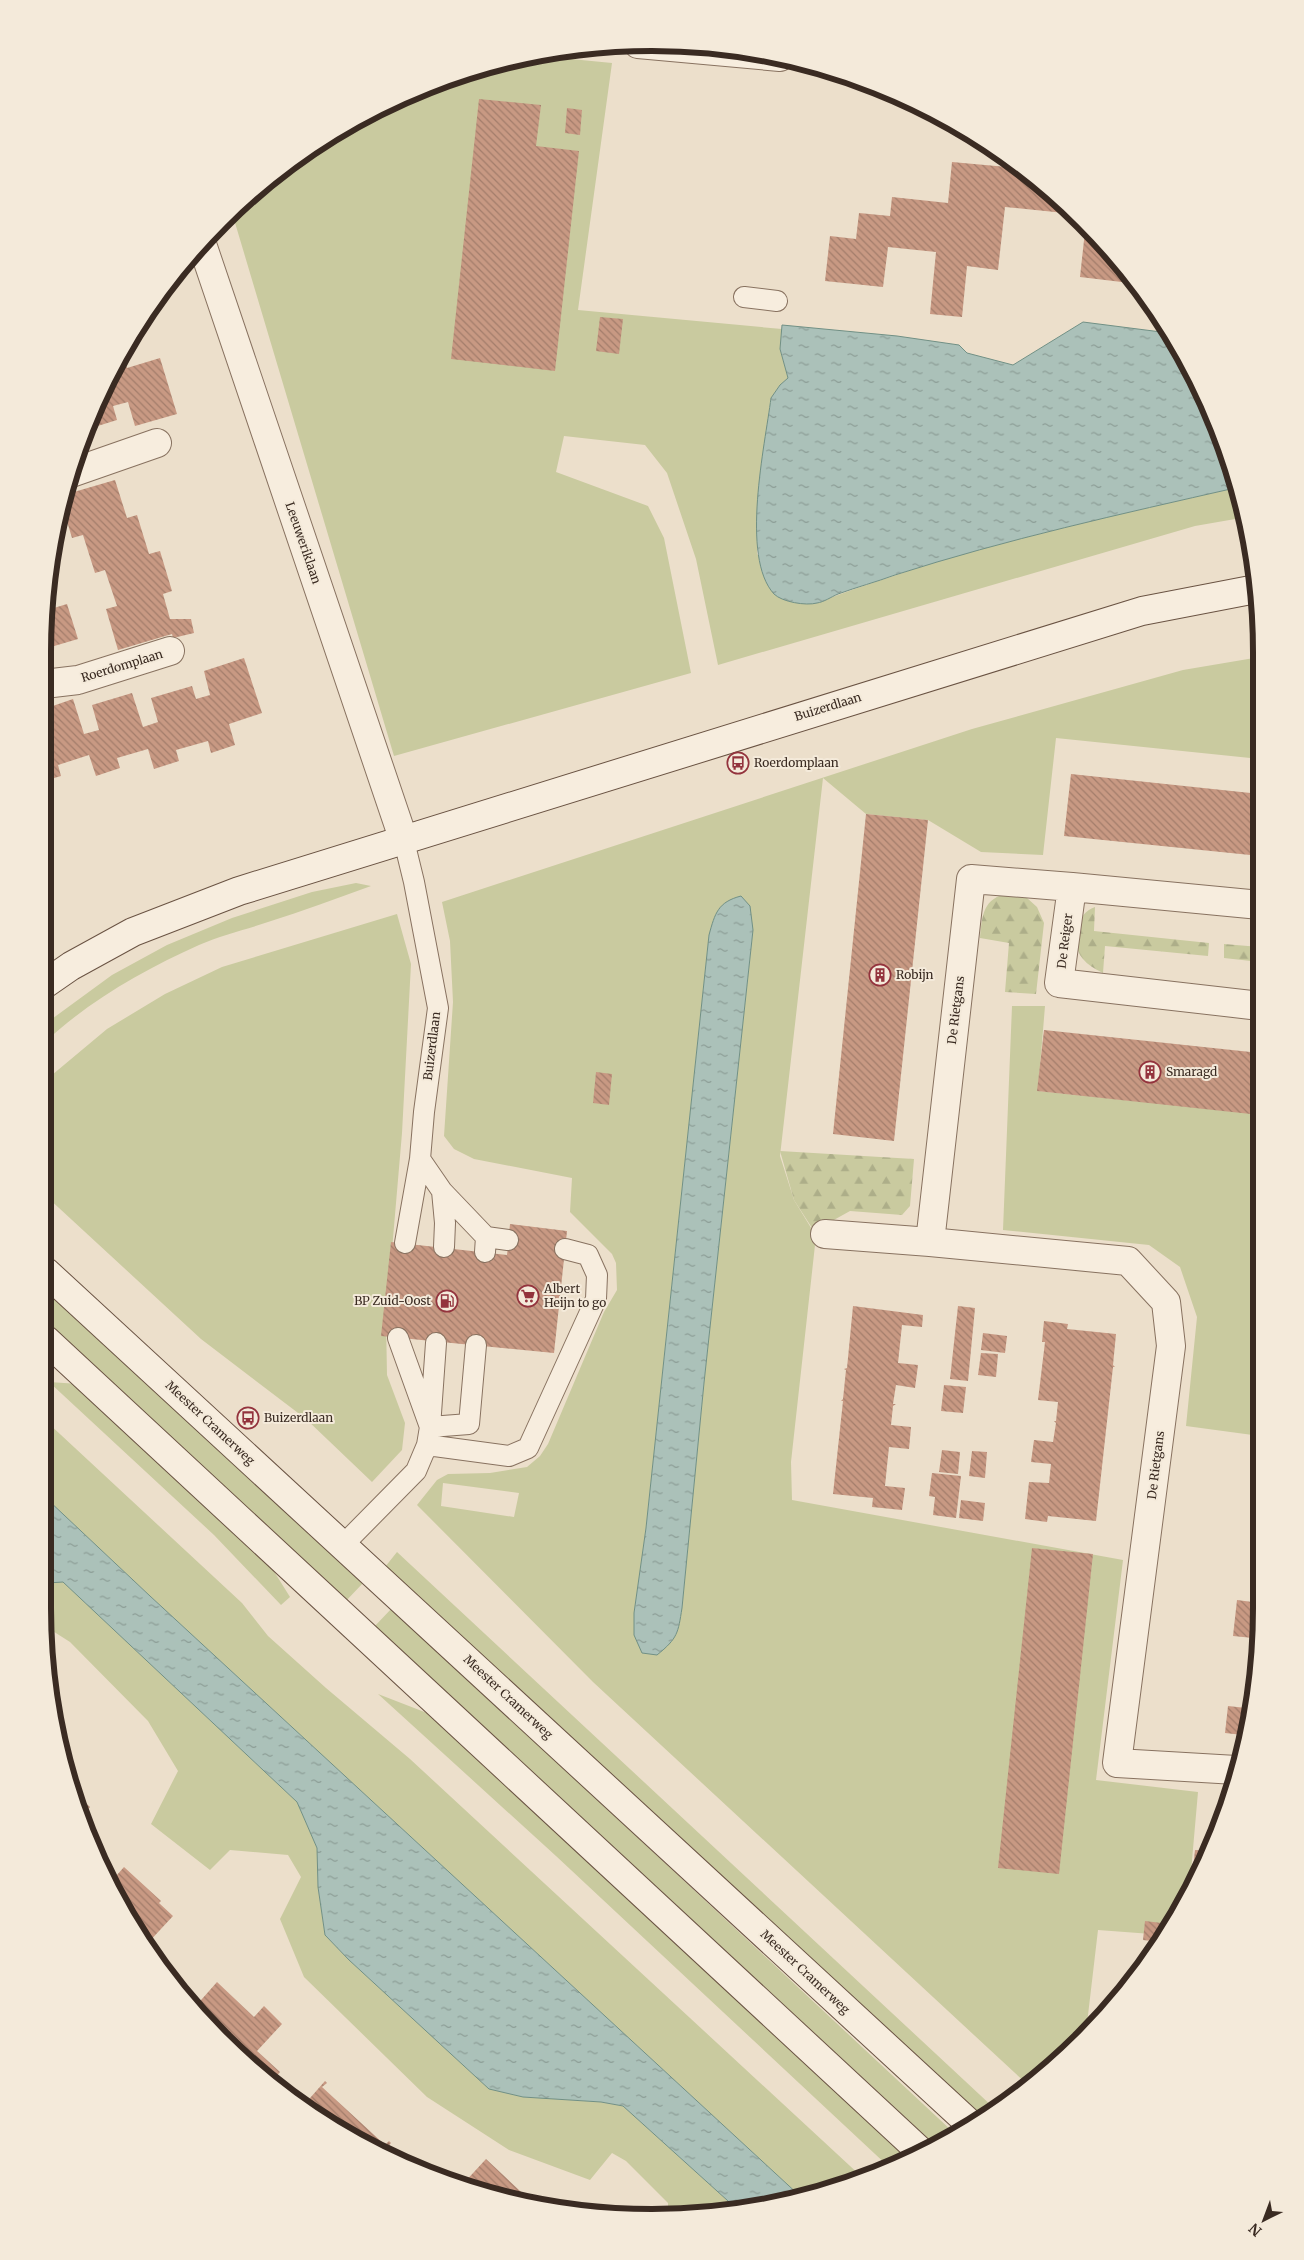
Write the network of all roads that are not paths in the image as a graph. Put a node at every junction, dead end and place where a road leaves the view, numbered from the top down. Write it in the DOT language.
graph roads {
  1 [pos="204,251"];
  2 [pos="744,297"];
  3 [pos="777,301"];
  4 [pos="157,443"];
  5 [pos="80,470"];
  6 [pos="1249,590"];
  7 [pos="170,651"];
  8 [pos="51,683"];
  9 [pos="404,840"];
  10 [pos="1072,887"];
  11 [pos="1253,904"];
  12 [pos="51,980"];
  13 [pos="1253,1005"];
  14 [pos="420,1159"];
  15 [pos="442,1191"];
  16 [pos="825,1234"];
  17 [pos="508,1240"];
  18 [pos="930,1242"];
  19 [pos="405,1243"];
  20 [pos="444,1247"];
  21 [pos="565,1249"];
  22 [pos="51,1277"];
  23 [pos="398,1338"];
  24 [pos="436,1343"];
  25 [pos="51,1345"];
  26 [pos="476,1345"];
  27 [pos="429,1436"];
  28 [pos="343,1545"];
  29 [pos="1230,1770"];
  30 [pos="966,2120"];
  31 [pos="916,2148"];
  1 -- 9 [label="street, Leeuweriklaan"];
  2 -- 3 [label="lane"];
  4 -- 5 [label="street"];
  6 -- 9 [label="street, Buizerdlaan"];
  7 -- 8 [label="street, Roerdomplaan"];
  9 -- 12 [label="street, Buizerdlaan"];
  9 -- 14 [label="lane, Buizerdlaan"];
  10 -- 11 [label="street"];
  10 -- 13 [label="street, De Reiger"];
  10 -- 18 [label="street, De Rietgans"];
  14 -- 15 [label="lane"];
  14 -- 19 [label="lane, Buizerdlaan"];
  15 -- 17 [label="lane"];
  15 -- 20 [label="lane"];
  16 -- 18 [label="street, De Rietgans"];
  18 -- 29 [label="street, De Rietgans"];
  21 -- 27 [label="lane"];
  22 -- 28 [label="street, Meester Cramerweg"];
  23 -- 27 [label="lane"];
  24 -- 27 [label="lane"];
  25 -- 31 [label="street"];
  26 -- 27 [label="lane"];
  27 -- 28 [label="lane"];
  28 -- 30 [label="street, Meester Cramerweg"];
}
